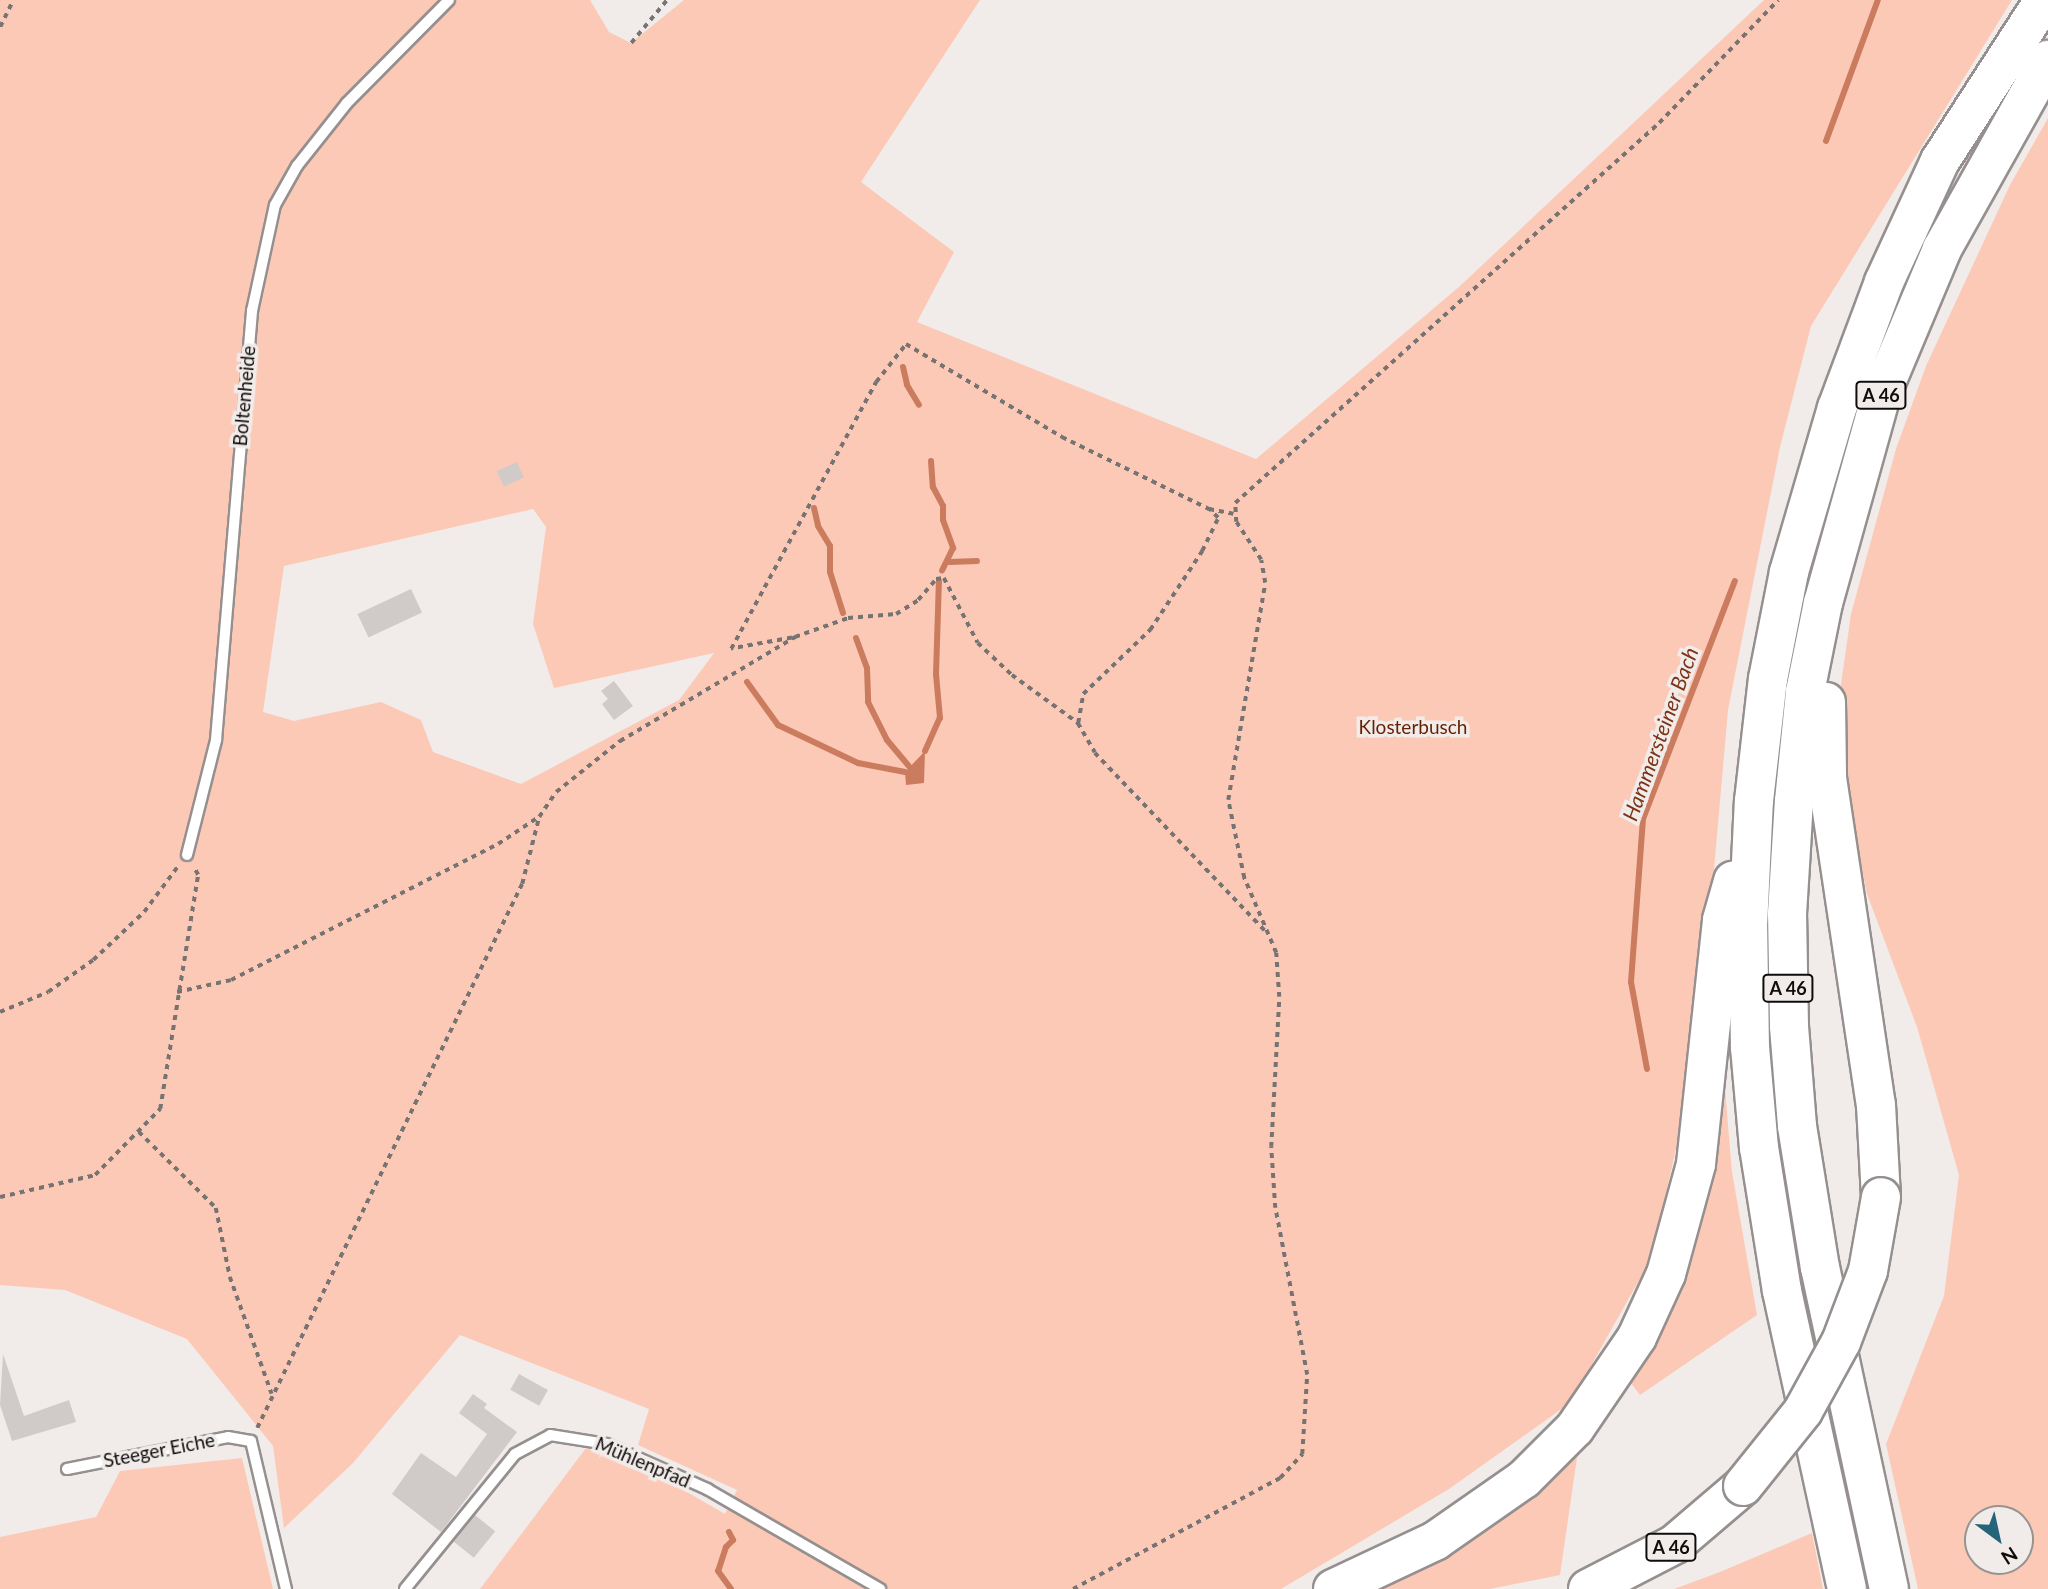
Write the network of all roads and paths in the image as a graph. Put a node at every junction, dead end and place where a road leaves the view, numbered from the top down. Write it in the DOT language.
graph roads {
  1 [pos="13,0"];
  2 [pos="449,0"];
  3 [pos="667,0"];
  4 [pos="1778,0"];
  5 [pos="2044,0"];
  6 [pos="0,27"];
  7 [pos="631,43"];
  8 [pos="2048,60"];
  9 [pos="1209,509"];
  10 [pos="1234,514"];
  11 [pos="1823,603"];
  12 [pos="795,637"];
  13 [pos="1078,723"];
  14 [pos="1754,801"];
  15 [pos="539,817"];
  16 [pos="187,855"];
  17 [pos="1268,933"];
  18 [pos="177,992"];
  19 [pos="0,1012"];
  20 [pos="139,1132"];
  21 [pos="0,1197"];
  22 [pos="272,1395"];
  23 [pos="251,1441"];
  24 [pos="67,1469"];
  25 [pos="286,1589"];
  26 [pos="405,1589"];
  27 [pos="880,1589"];
  28 [pos="1073,1589"];
  29 [pos="1332,1589"];
  30 [pos="1588,1589"];
  31 [pos="1847,1589"];
  32 [pos="1889,1589"];
  1 -- 6 [label="path"];
  2 -- 16 [label="lane, Boltenheide"];
  3 -- 7 [label="path"];
  4 -- 10 [label="path"];
  5 -- 14 [label="highway, A 46"];
  8 -- 11 [label="highway, A 46"];
  9 -- 10 [label="path"];
  9 -- 12 [label="path"];
  9 -- 13 [label="path"];
  10 -- 17 [label="path"];
  11 -- 30 [label="highway, A 46, bridge"];
  11 -- 32 [label="highway, A 46"];
  12 -- 13 [label="path"];
  12 -- 15 [label="path"];
  13 -- 17 [label="path"];
  14 -- 29 [label="highway"];
  14 -- 31 [label="highway, A 46"];
  15 -- 18 [label="path"];
  15 -- 22 [label="path"];
  16 -- 18 [label="path"];
  16 -- 19 [label="path"];
  17 -- 28 [label="path"];
  18 -- 20 [label="path"];
  20 -- 21 [label="path"];
  20 -- 22 [label="path"];
  22 -- 23 [label="path"];
  23 -- 24 [label="lane, Steeger Eiche"];
  23 -- 25 [label="lane"];
  26 -- 27 [label="lane, Mühlenpfad"];
}
